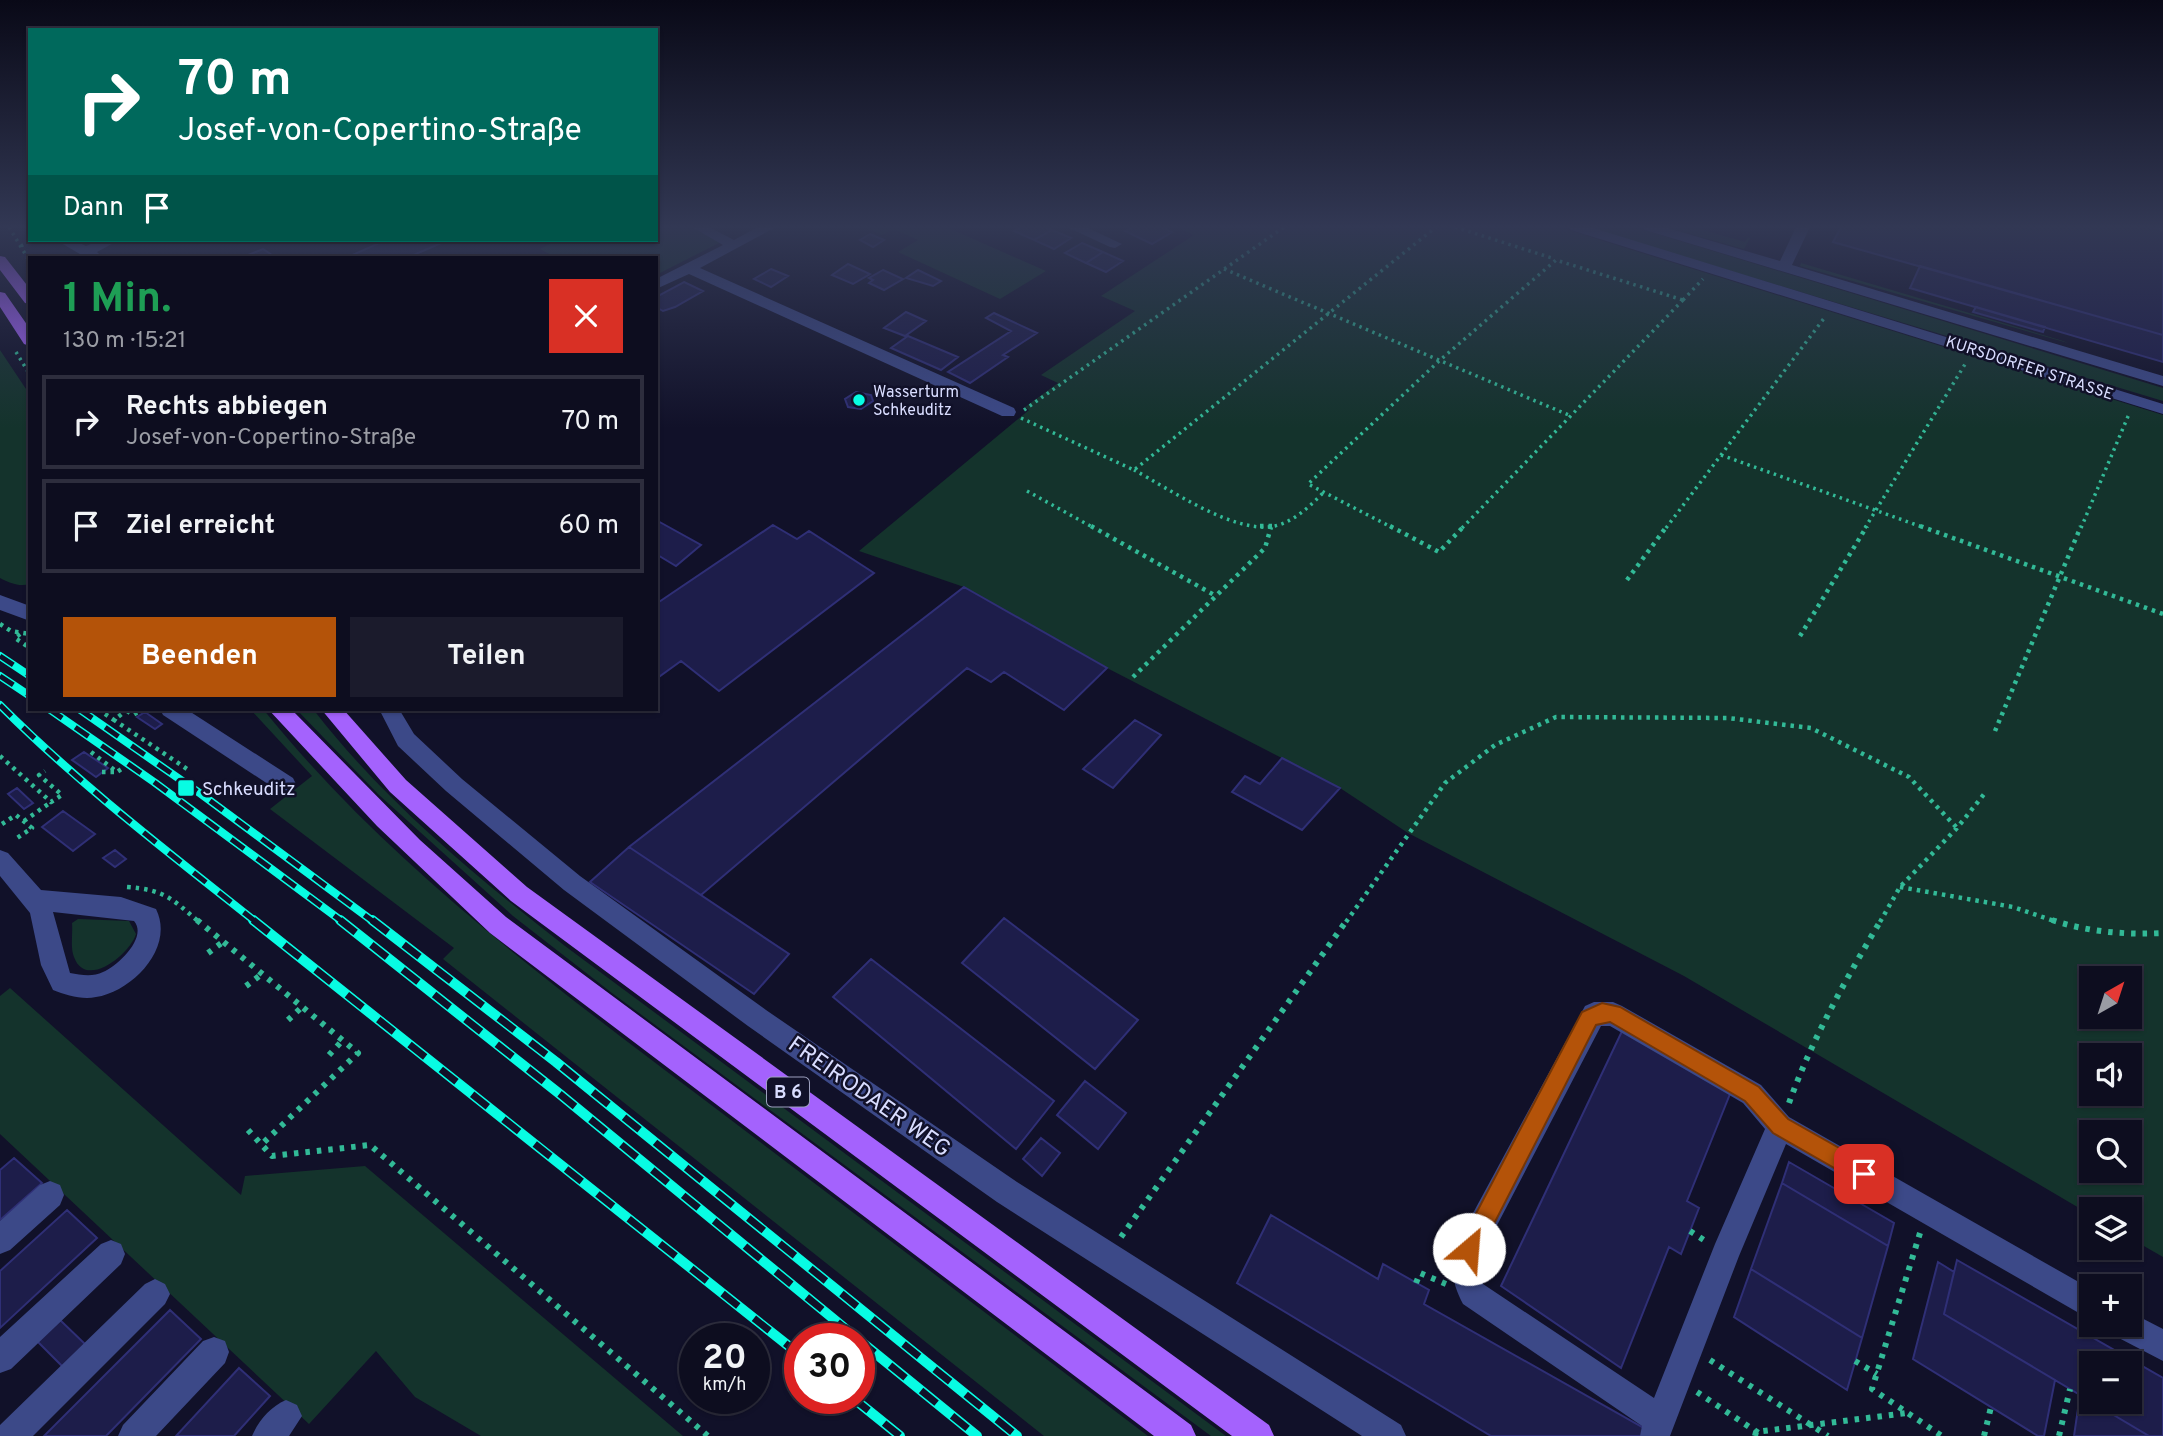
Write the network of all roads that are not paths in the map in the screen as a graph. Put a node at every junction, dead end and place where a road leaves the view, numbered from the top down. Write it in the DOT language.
graph roads {
  1 [pos="746,294"];
  2 [pos="1798,294"];
  3 [pos="1874,294"];
  4 [pos="0,296"];
  5 [pos="28,338"];
  6 [pos="2163,381"];
  7 [pos="2163,409"];
  8 [pos="1008,412"];
  9 [pos="0,602"];
  10 [pos="28,613"];
  11 [pos="173,711"];
  12 [pos="280,711"];
  13 [pos="333,711"];
  14 [pos="391,711"];
  15 [pos="285,784"];
  16 [pos="0,860"];
  17 [pos="36,899"];
  18 [pos="1780,1126"];
  19 [pos="50,1195"];
  20 [pos="0,1240"];
  21 [pos="111,1254"];
  22 [pos="155,1294"];
  23 [pos="2079,1298"];
  24 [pos="2142,1334"];
  25 [pos="2163,1346"];
  26 [pos="214,1352"];
  27 [pos="0,1358"];
  28 [pos="1658,1427"];
  29 [pos="11,1436"];
  30 [pos="134,1436"];
  31 [pos="1181,1436"];
  32 [pos="1258,1436"];
  33 [pos="1390,1436"];
  1 -- 8 [label="street"];
  2 -- 7 [label="street, KURSDORFER STRASSE"];
  3 -- 6 [label="street"];
  4 -- 5 [label="main road"];
  9 -- 10 [label="street"];
  11 -- 15 [label="street"];
  12 -- 31 [label="main road, B 6"];
  13 -- 32 [label="main road, B 6"];
  14 -- 33 [label="street, FREIRODAER WEG"];
  16 -- 17 [label="street"];
  17 -- 17 [label="street"];
  18 -- 23 [label="street"];
  18 -- 28 [label="street"];
  18 -- 28 [label="street"];
  19 -- 20 [label="street"];
  21 -- 27 [label="street"];
  22 -- 29 [label="street"];
  24 -- 25 [label="street"];
  26 -- 30 [label="street"];
}
